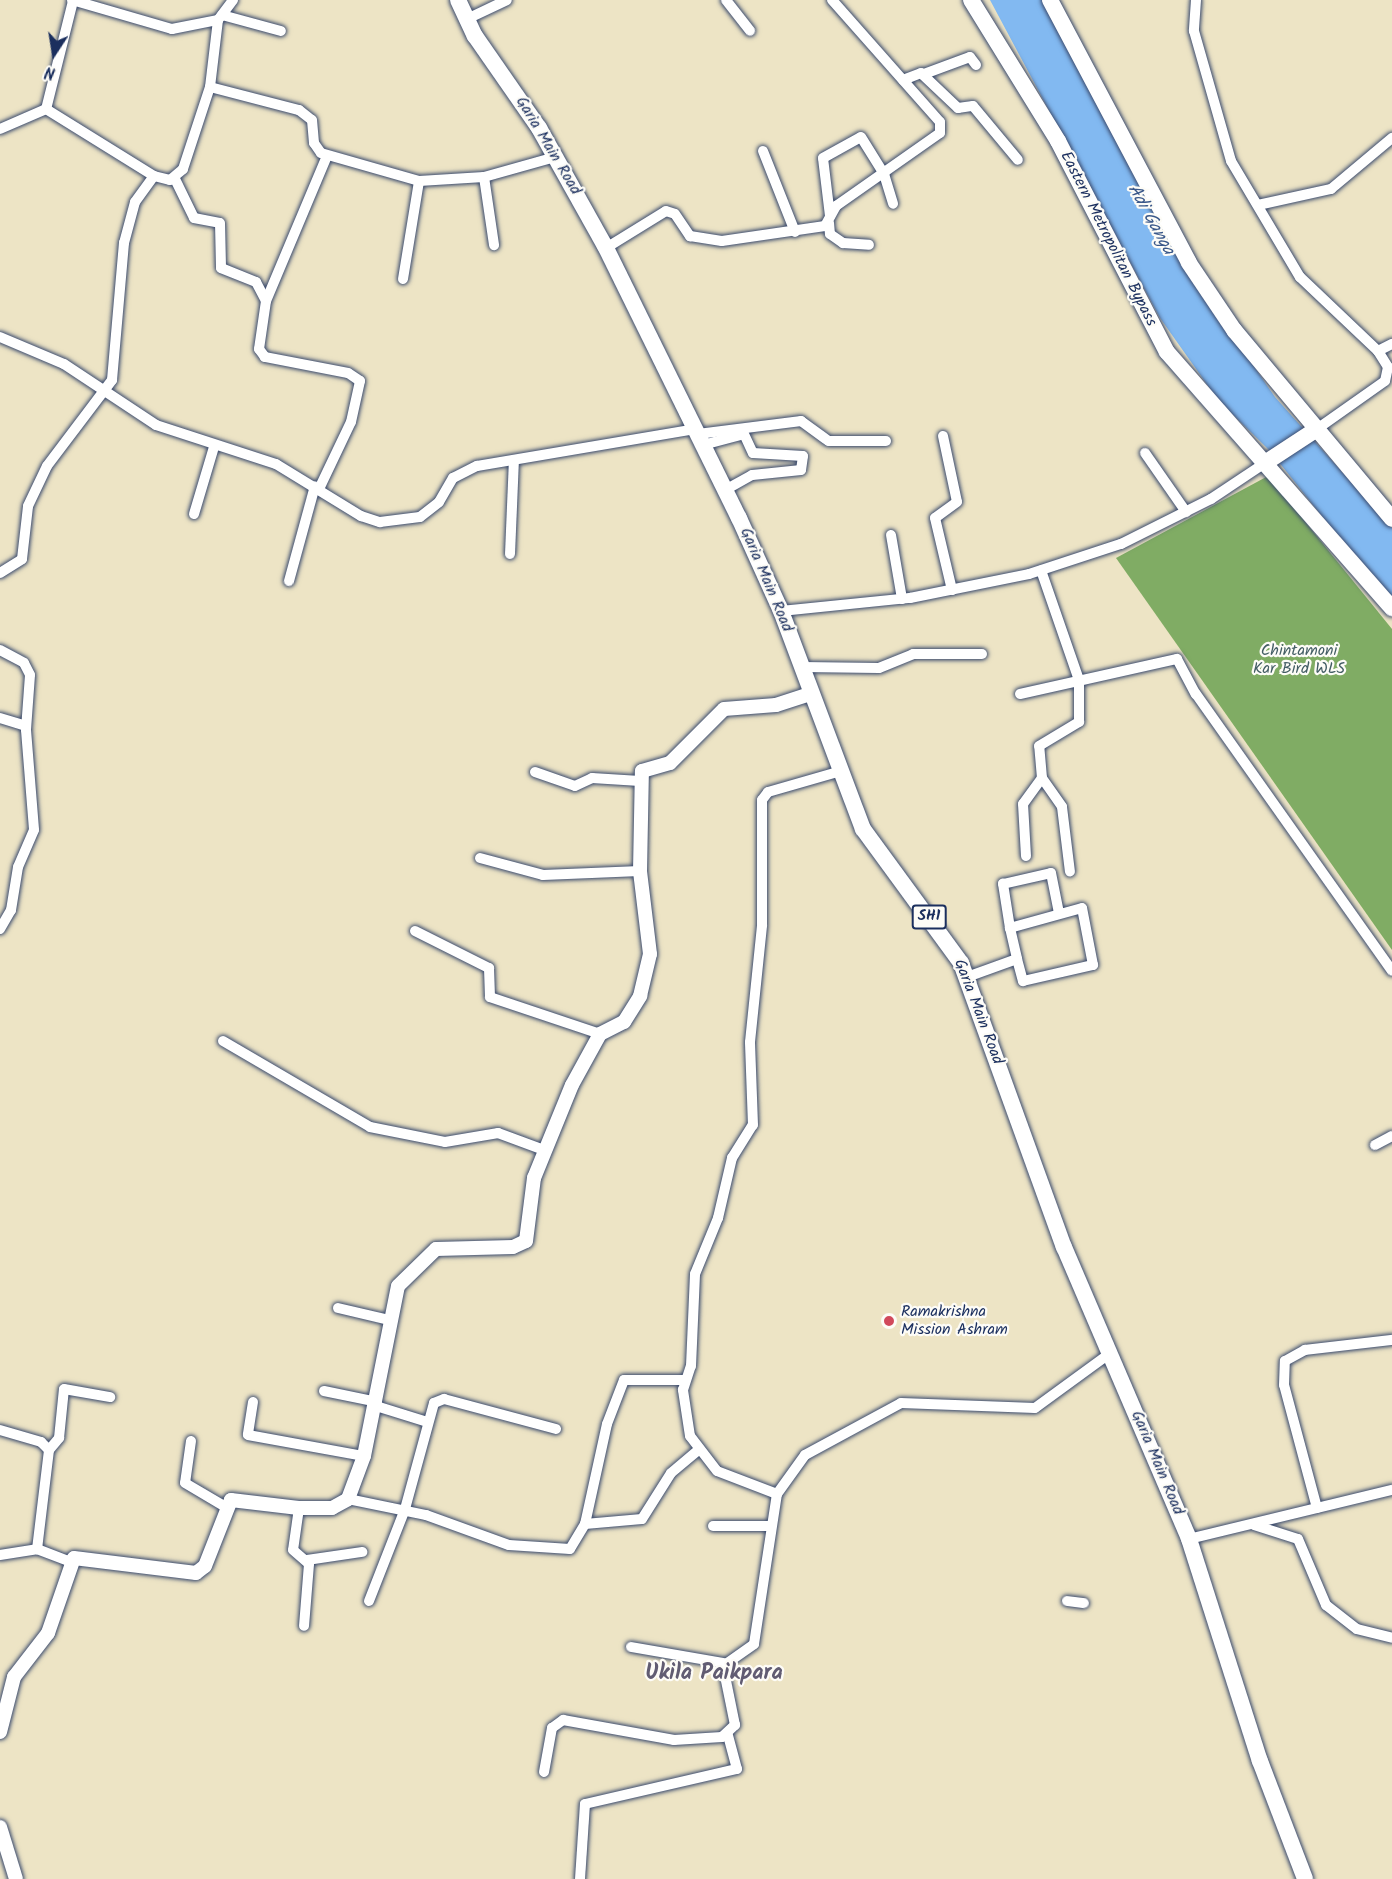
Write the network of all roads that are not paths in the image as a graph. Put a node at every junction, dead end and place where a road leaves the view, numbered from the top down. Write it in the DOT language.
graph roads {
  1 [pos="73,0"];
  2 [pos="233,0"];
  3 [pos="458,0"];
  4 [pos="507,0"];
  5 [pos="726,0"];
  6 [pos="831,0"];
  7 [pos="971,0"];
  8 [pos="1050,0"];
  9 [pos="1196,0"];
  10 [pos="220,18"];
  11 [pos="467,19"];
  12 [pos="281,31"];
  13 [pos="750,31"];
  14 [pos="976,65"];
  15 [pos="924,74"];
  16 [pos="903,80"];
  17 [pos="210,87"];
  18 [pos="46,110"];
  19 [pos="0,129"];
  20 [pos="1392,138"];
  21 [pos="763,151"];
  22 [pos="327,156"];
  23 [pos="555,157"];
  24 [pos="1018,160"];
  25 [pos="884,174"];
  26 [pos="154,177"];
  27 [pos="484,177"];
  28 [pos="175,179"];
  29 [pos="419,181"];
  30 [pos="893,204"];
  31 [pos="1258,205"];
  32 [pos="830,221"];
  33 [pos="795,232"];
  34 [pos="869,244"];
  35 [pos="494,245"];
  36 [pos="606,248"];
  37 [pos="403,279"];
  38 [pos="266,301"];
  39 [pos="0,338"];
  40 [pos="1392,344"];
  41 [pos="1378,351"];
  42 [pos="1388,381"];
  43 [pos="106,394"];
  44 [pos="1317,429"];
  45 [pos="699,436"];
  46 [pos="944,436"];
  47 [pos="886,441"];
  48 [pos="214,447"];
  49 [pos="1145,453"];
  50 [pos="514,460"];
  51 [pos="1265,463"];
  52 [pos="317,488"];
  53 [pos="725,490"];
  54 [pos="1186,512"];
  55 [pos="194,514"];
  56 [pos="1392,519"];
  57 [pos="891,535"];
  58 [pos="510,554"];
  59 [pos="1041,570"];
  60 [pos="0,573"];
  61 [pos="289,581"];
  62 [pos="952,590"];
  63 [pos="902,598"];
  64 [pos="1392,608"];
  65 [pos="781,611"];
  66 [pos="0,650"];
  67 [pos="982,654"];
  68 [pos="802,667"];
  69 [pos="1079,680"];
  70 [pos="812,693"];
  71 [pos="1020,694"];
  72 [pos="0,718"];
  73 [pos="26,726"];
  74 [pos="841,771"];
  75 [pos="535,772"];
  76 [pos="1042,778"];
  77 [pos="640,781"];
  78 [pos="1026,856"];
  79 [pos="480,858"];
  80 [pos="640,871"];
  81 [pos="1070,872"];
  82 [pos="1059,913"];
  83 [pos="1010,927"];
  84 [pos="0,929"];
  85 [pos="415,931"];
  86 [pos="1017,958"];
  87 [pos="1392,971"];
  88 [pos="967,977"];
  89 [pos="600,1034"];
  90 [pos="223,1041"];
  91 [pos="1392,1136"];
  92 [pos="1375,1145"];
  93 [pos="544,1150"];
  94 [pos="338,1308"];
  95 [pos="388,1320"];
  96 [pos="1392,1340"];
  97 [pos="1109,1354"];
  98 [pos="685,1380"];
  99 [pos="324,1391"];
  100 [pos="110,1397"];
  101 [pos="253,1402"];
  102 [pos="376,1404"];
  103 [pos="427,1422"];
  104 [pos="556,1429"];
  105 [pos="0,1430"];
  106 [pos="192,1441"];
  107 [pos="49,1450"];
  108 [pos="697,1451"];
  109 [pos="364,1456"];
  110 [pos="1392,1490"];
  111 [pos="777,1494"];
  112 [pos="348,1499"];
  113 [pos="224,1506"];
  114 [pos="299,1508"];
  115 [pos="1317,1508"];
  116 [pos="405,1509"];
  117 [pos="585,1524"];
  118 [pos="1248,1524"];
  119 [pos="713,1526"];
  120 [pos="770,1526"];
  121 [pos="1189,1539"];
  122 [pos="37,1549"];
  123 [pos="362,1552"];
  124 [pos="0,1555"];
  125 [pos="307,1560"];
  126 [pos="71,1562"];
  127 [pos="369,1601"];
  128 [pos="1067,1601"];
  129 [pos="1084,1603"];
  130 [pos="304,1626"];
  131 [pos="1392,1638"];
  132 [pos="631,1647"];
  133 [pos="724,1663"];
  134 [pos="0,1732"];
  135 [pos="728,1735"];
  136 [pos="544,1772"];
  137 [pos="1,1831"];
  138 [pos="16,1879"];
  139 [pos="580,1879"];
  140 [pos="1305,1879"];
  1 -- 10 [label="street"];
  1 -- 18 [label="street"];
  2 -- 10 [label="street"];
  3 -- 11 [label="main road, Garia Main Road / SH1"];
  4 -- 11 [label="street"];
  5 -- 13 [label="street"];
  6 -- 16 [label="street"];
  7 -- 51 [label="main road, Eastern Metropolitan Bypass"];
  8 -- 44 [label="main road"];
  9 -- 31 [label="street"];
  10 -- 12 [label="street"];
  10 -- 17 [label="street"];
  11 -- 23 [label="main road, Garia Main Road / SH1"];
  14 -- 15 [label="street"];
  15 -- 16 [label="street"];
  15 -- 24 [label="street"];
  16 -- 25 [label="street"];
  17 -- 22 [label="street"];
  17 -- 28 [label="street"];
  18 -- 19 [label="street"];
  18 -- 26 [label="street"];
  20 -- 31 [label="street"];
  21 -- 33 [label="street"];
  22 -- 29 [label="street"];
  22 -- 38 [label="street"];
  23 -- 27 [label="street"];
  23 -- 36 [label="main road, Garia Main Road / SH1"];
  25 -- 30 [label="street"];
  25 -- 32 [label="street"];
  25 -- 32 [label="street"];
  26 -- 28 [label="street"];
  26 -- 43 [label="street"];
  27 -- 29 [label="street"];
  27 -- 35 [label="street"];
  28 -- 38 [label="street"];
  29 -- 37 [label="street"];
  31 -- 41 [label="street"];
  32 -- 33 [label="street"];
  32 -- 34 [label="street"];
  33 -- 36 [label="street"];
  36 -- 45 [label="main road, Garia Main Road / SH1"];
  38 -- 52 [label="street"];
  39 -- 43 [label="street"];
  40 -- 41 [label="street"];
  41 -- 42 [label="street"];
  42 -- 44 [label="street"];
  43 -- 48 [label="street"];
  43 -- 60 [label="street"];
  44 -- 51 [label="main road"];
  44 -- 56 [label="main road"];
  45 -- 47 [label="street"];
  45 -- 50 [label="street"];
  45 -- 53 [label="main road, Garia Main Road / SH1"];
  45 -- 53 [label="street"];
  46 -- 62 [label="street"];
  48 -- 52 [label="street"];
  48 -- 55 [label="street"];
  49 -- 54 [label="street"];
  50 -- 52 [label="street"];
  50 -- 58 [label="street"];
  51 -- 54 [label="street"];
  51 -- 64 [label="main road, Eastern Metropolitan Bypass"];
  52 -- 61 [label="street"];
  53 -- 65 [label="main road, Garia Main Road / SH1"];
  54 -- 59 [label="street"];
  57 -- 63 [label="street"];
  59 -- 62 [label="street"];
  59 -- 69 [label="street"];
  62 -- 63 [label="street"];
  63 -- 65 [label="street"];
  65 -- 68 [label="main road, Garia Main Road / SH1"];
  66 -- 73 [label="street"];
  67 -- 68 [label="street"];
  68 -- 70 [label="main road, Garia Main Road / SH1"];
  69 -- 71 [label="street"];
  69 -- 76 [label="street"];
  69 -- 87 [label="street"];
  70 -- 74 [label="main road, Garia Main Road / SH1"];
  70 -- 77 [label="street"];
  72 -- 73 [label="street"];
  73 -- 84 [label="street"];
  74 -- 88 [label="main road, Garia Main Road / SH1"];
  74 -- 98 [label="street"];
  75 -- 77 [label="street"];
  76 -- 78 [label="street"];
  76 -- 81 [label="street"];
  77 -- 80 [label="street"];
  79 -- 80 [label="street"];
  80 -- 89 [label="street"];
  82 -- 83 [label="street"];
  82 -- 83 [label="street"];
  82 -- 86 [label="street"];
  83 -- 86 [label="street"];
  85 -- 89 [label="street"];
  86 -- 88 [label="street"];
  88 -- 97 [label="main road, Garia Main Road / SH1"];
  89 -- 93 [label="street"];
  90 -- 93 [label="street"];
  91 -- 92 [label="street"];
  93 -- 95 [label="street"];
  94 -- 95 [label="street"];
  95 -- 102 [label="street"];
  96 -- 115 [label="street"];
  97 -- 111 [label="street"];
  97 -- 121 [label="main road, Garia Main Road / SH1"];
  98 -- 108 [label="street"];
  98 -- 117 [label="street"];
  99 -- 102 [label="street"];
  100 -- 107 [label="street"];
  101 -- 109 [label="street"];
  102 -- 103 [label="street"];
  102 -- 109 [label="street"];
  103 -- 104 [label="street"];
  103 -- 116 [label="street"];
  105 -- 107 [label="street"];
  106 -- 113 [label="street"];
  107 -- 122 [label="street"];
  108 -- 111 [label="street"];
  108 -- 117 [label="street"];
  109 -- 112 [label="street"];
  110 -- 115 [label="street"];
  111 -- 120 [label="street"];
  112 -- 114 [label="street"];
  112 -- 116 [label="street"];
  113 -- 114 [label="street"];
  113 -- 126 [label="street"];
  114 -- 125 [label="street"];
  115 -- 118 [label="street"];
  116 -- 117 [label="street"];
  116 -- 127 [label="street"];
  118 -- 121 [label="street"];
  118 -- 131 [label="street"];
  119 -- 120 [label="street"];
  120 -- 133 [label="street"];
  121 -- 140 [label="main road, Garia Main Road / SH1"];
  122 -- 124 [label="street"];
  122 -- 126 [label="street"];
  123 -- 125 [label="street"];
  125 -- 130 [label="street"];
  126 -- 134 [label="street"];
  128 -- 129 [label="street"];
  132 -- 133 [label="street"];
  133 -- 135 [label="street"];
  135 -- 136 [label="street"];
  135 -- 139 [label="street"];
  137 -- 138 [label="street"];
}
